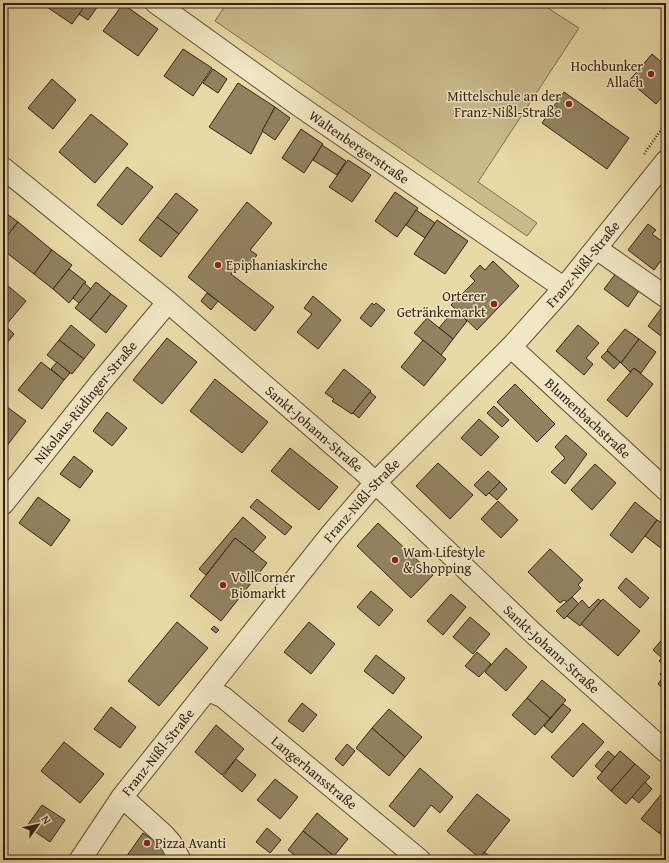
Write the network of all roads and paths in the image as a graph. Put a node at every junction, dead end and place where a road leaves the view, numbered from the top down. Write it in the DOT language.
graph roads {
  1 [pos="156,3"];
  2 [pos="598,3"];
  3 [pos="605,9"];
  4 [pos="666,161"];
  5 [pos="3,169"];
  6 [pos="597,249"];
  7 [pos="564,288"];
  8 [pos="666,297"];
  9 [pos="168,302"];
  10 [pos="511,347"];
  11 [pos="376,482"];
  12 [pos="666,490"];
  13 [pos="3,504"];
  14 [pos="207,690"];
  15 [pos="666,752"];
  16 [pos="122,798"];
  17 [pos="80,860"];
  18 [pos="180,860"];
  19 [pos="420,860"];
  1 -- 7 [label="street, Waltenbergerstraße"];
  2 -- 3 [label="path"];
  4 -- 6 [label="street, Franz-Nißl-Straße"];
  5 -- 9 [label="street, Sankt-Johann-Straße"];
  6 -- 7 [label="street, Franz-Nißl-Straße"];
  6 -- 8 [label="street"];
  7 -- 10 [label="street, Franz-Nißl-Straße"];
  9 -- 11 [label="street, Sankt-Johann-Straße"];
  9 -- 13 [label="street, Nikolaus-Rüdinger-Straße"];
  10 -- 11 [label="street, Franz-Nißl-Straße"];
  10 -- 12 [label="street, Blumenbachstraße"];
  11 -- 14 [label="street, Franz-Nißl-Straße"];
  11 -- 15 [label="street, Sankt-Johann-Straße"];
  14 -- 16 [label="street, Franz-Nißl-Straße"];
  14 -- 19 [label="street, Langerhansstraße"];
  16 -- 17 [label="street, Franz-Nißl-Straße"];
  16 -- 18 [label="street"];
}
